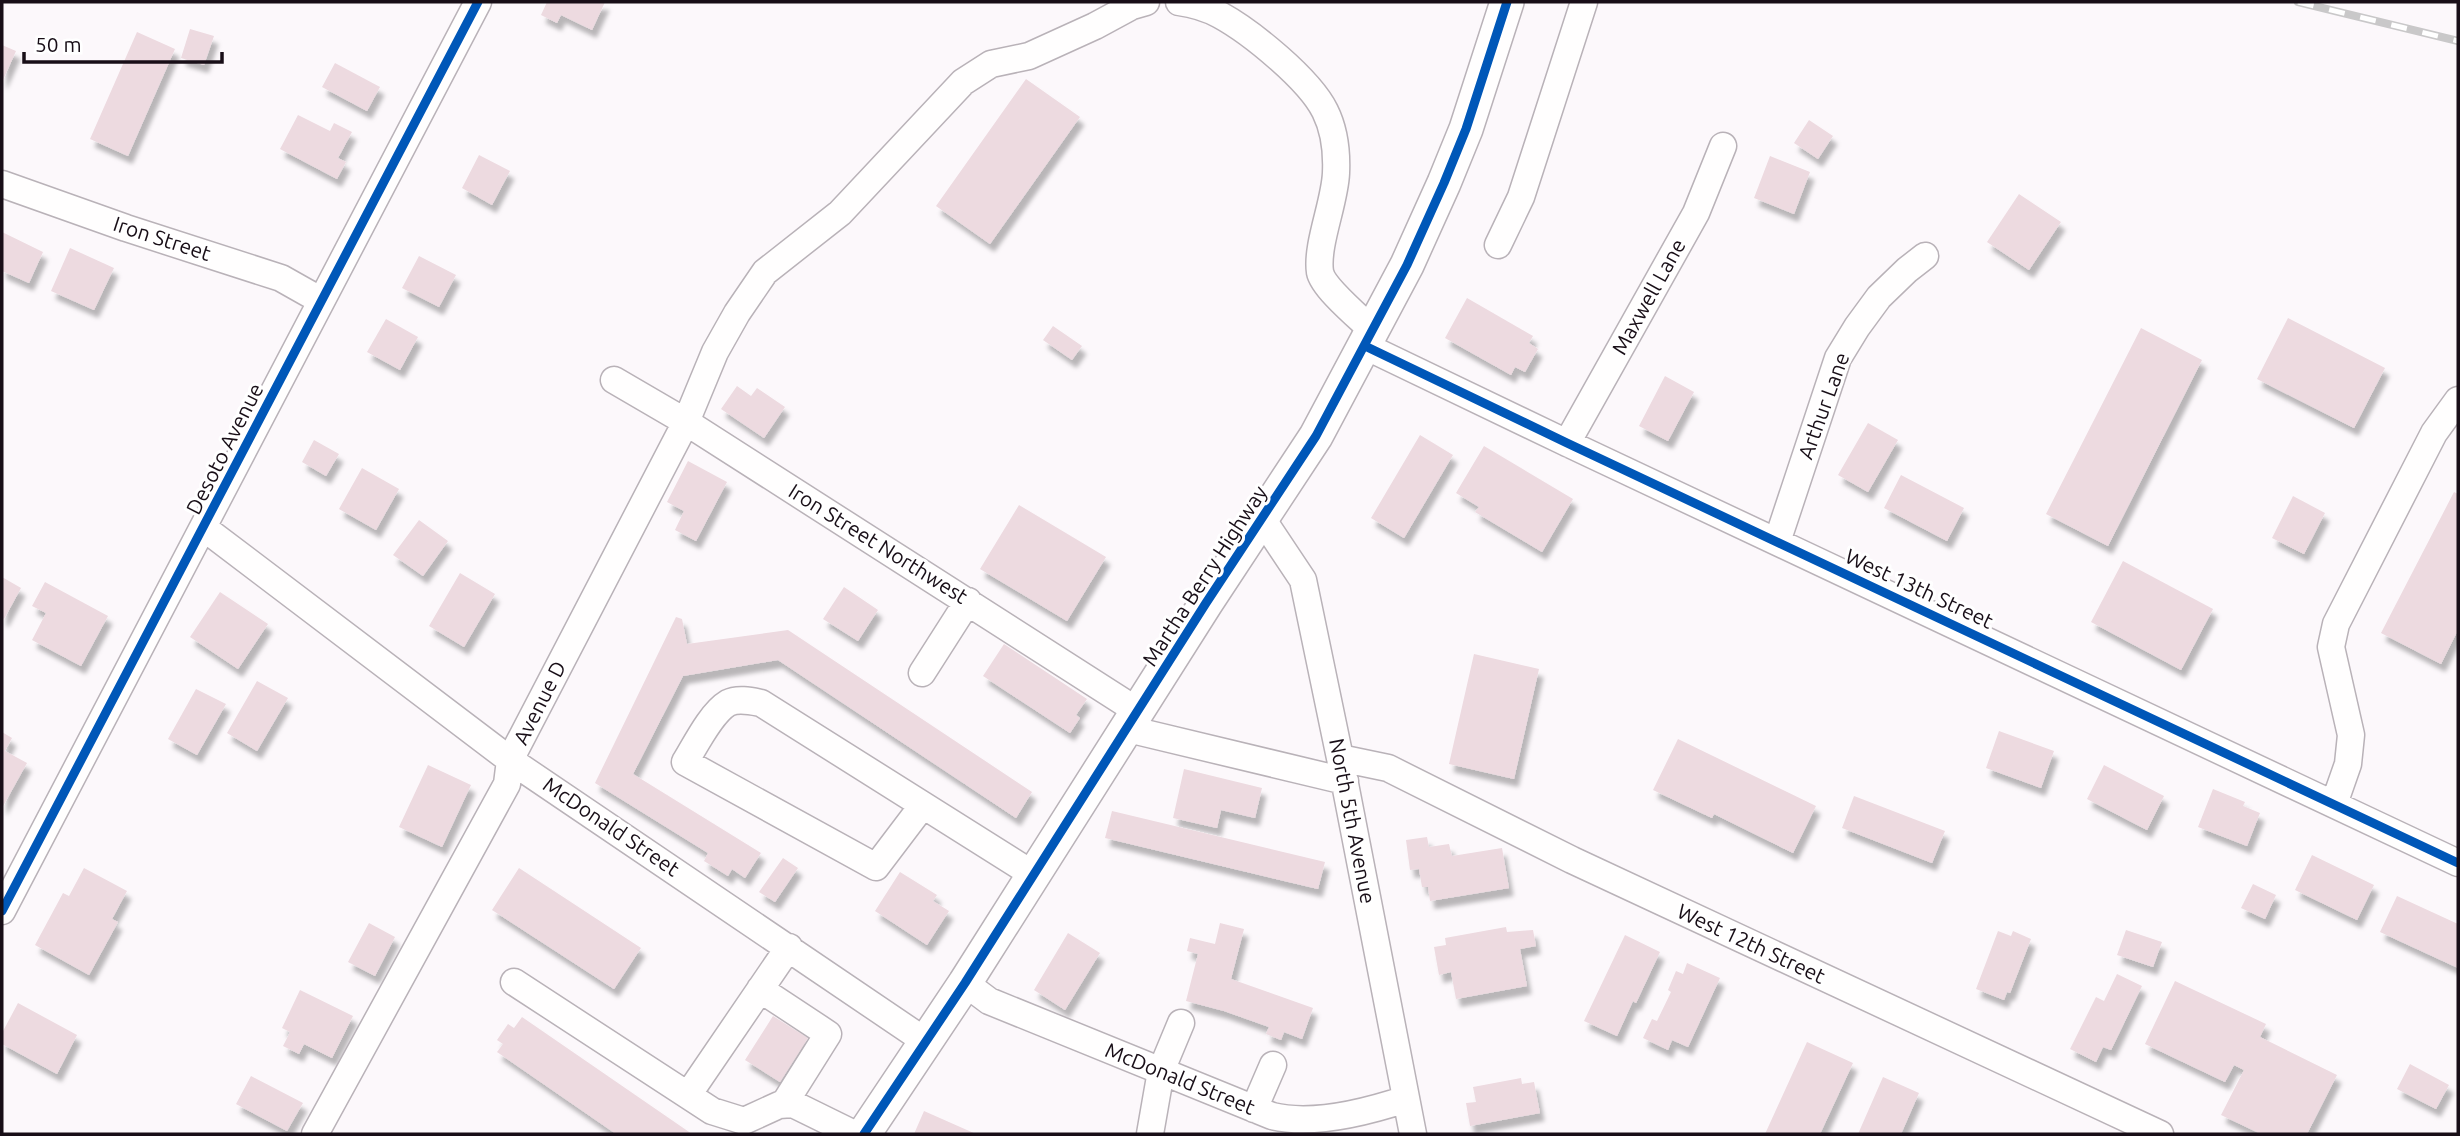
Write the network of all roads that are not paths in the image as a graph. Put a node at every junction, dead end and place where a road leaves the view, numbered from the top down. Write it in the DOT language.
graph roads {
  1 [pos="478,2"];
  2 [pos="1146,2"];
  3 [pos="1179,2"];
  4 [pos="1507,2"];
  5 [pos="1584,2"];
  6 [pos="1723,146"];
  7 [pos="2,184"];
  8 [pos="1498,245"];
  9 [pos="1924,256"];
  10 [pos="320,300"];
  11 [pos="1369,339"];
  12 [pos="614,380"];
  13 [pos="2458,400"];
  14 [pos="686,422"];
  15 [pos="1567,443"];
  16 [pos="1263,520"];
  17 [pos="204,528"];
  18 [pos="1777,541"];
  19 [pos="968,601"];
  20 [pos="922,673"];
  21 [pos="1133,720"];
  22 [pos="510,760"];
  23 [pos="1342,769"];
  24 [pos="2334,804"];
  25 [pos="923,805"];
  26 [pos="2458,863"];
  27 [pos="1034,875"];
  28 [pos="2,911"];
  29 [pos="789,947"];
  30 [pos="514,982"];
  31 [pos="965,983"];
  32 [pos="760,989"];
  33 [pos="1181,1023"];
  34 [pos="925,1041"];
  35 [pos="1273,1065"];
  36 [pos="1161,1071"];
  37 [pos="688,1096"];
  38 [pos="1406,1099"];
  39 [pos="784,1104"];
  40 [pos="1254,1109"];
  41 [pos="315,1134"];
  42 [pos="854,1134"];
  43 [pos="864,1134"];
  44 [pos="1150,1134"];
  45 [pos="1413,1134"];
  46 [pos="2160,1134"];
  1 -- 10 [label="street, Desoto Avenue"];
  2 -- 14 [label="street, Avenue D"];
  3 -- 11 [label="street, West 13th Street"];
  4 -- 11 [label="main road, Martha Berry Highway"];
  5 -- 8 [label="street"];
  6 -- 15 [label="street, Maxwell Lane"];
  7 -- 10 [label="street, Iron Street"];
  9 -- 18 [label="street, Arthur Lane"];
  10 -- 17 [label="street, Desoto Avenue"];
  11 -- 15 [label="street, West 13th Street"];
  11 -- 16 [label="main road, Martha Berry Highway"];
  12 -- 14 [label="street, Iron Street Northwest"];
  13 -- 24 [label="street"];
  14 -- 19 [label="street, Iron Street Northwest"];
  14 -- 22 [label="street, Avenue D"];
  15 -- 18 [label="street, West 13th Street"];
  16 -- 21 [label="main road, Martha Berry Highway"];
  16 -- 23 [label="street, North 5th Avenue"];
  17 -- 22 [label="street, McDonald Street"];
  17 -- 28 [label="street, Desoto Avenue"];
  18 -- 24 [label="street, West 13th Street"];
  19 -- 20 [label="street"];
  19 -- 21 [label="street, Iron Street Northwest"];
  21 -- 23 [label="street, Iron Street Northwest"];
  21 -- 27 [label="main road, Martha Berry Highway"];
  22 -- 29 [label="street, McDonald Street"];
  22 -- 41 [label="street, Avenue D"];
  23 -- 38 [label="street, North 5th Avenue"];
  23 -- 46 [label="street, West 12th Street"];
  24 -- 26 [label="street, West 13th Street"];
  25 -- 25 [label="street"];
  25 -- 27 [label="street"];
  27 -- 31 [label="main road, Martha Berry Highway"];
  29 -- 32 [label="street"];
  29 -- 34 [label="street, McDonald Street"];
  30 -- 37 [label="street"];
  31 -- 34 [label="main road, Martha Berry Highway"];
  31 -- 36 [label="street, McDonald Street"];
  32 -- 37 [label="street"];
  32 -- 39 [label="street"];
  33 -- 36 [label="street"];
  34 -- 43 [label="main road, Martha Berry Highway"];
  35 -- 40 [label="street"];
  36 -- 40 [label="street, McDonald Street"];
  36 -- 44 [label="street"];
  37 -- 39 [label="street"];
  38 -- 40 [label="street, McDonald Street"];
  38 -- 45 [label="street, North 5th Avenue"];
  39 -- 42 [label="street"];
}
